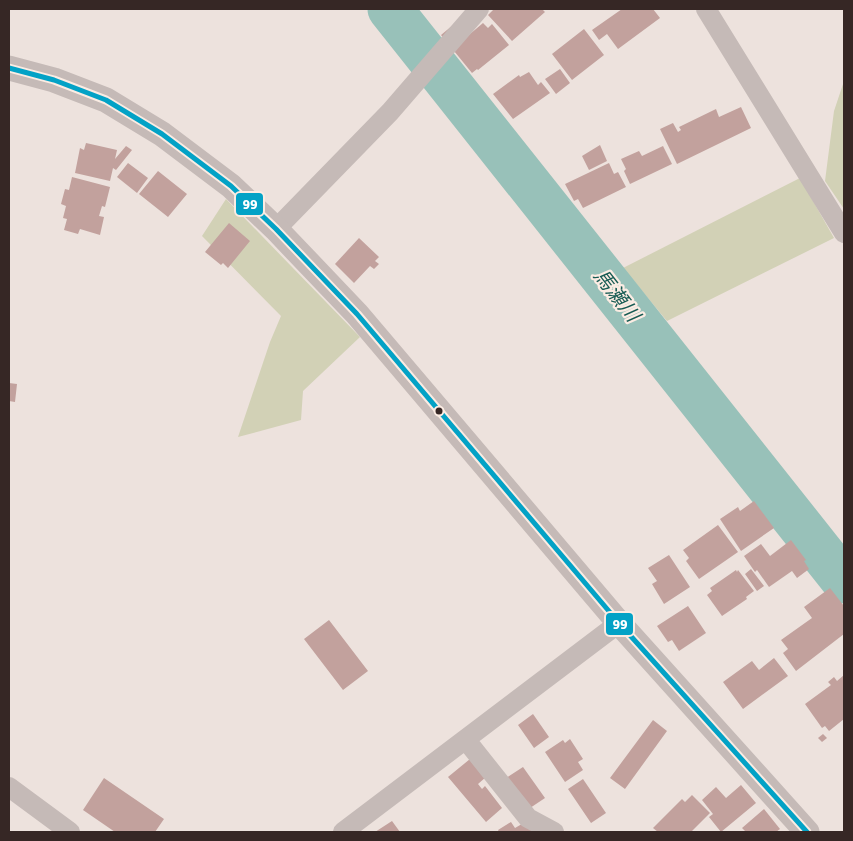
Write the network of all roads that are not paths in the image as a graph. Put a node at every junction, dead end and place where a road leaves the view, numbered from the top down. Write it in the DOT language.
graph roads {
  1 [pos="479,9"];
  2 [pos="706,9"];
  3 [pos="9,68"];
  4 [pos="276,230"];
  5 [pos="844,233"];
  6 [pos="619,623"];
  7 [pos="466,740"];
  8 [pos="9,788"];
  9 [pos="70,832"];
  10 [pos="343,832"];
  11 [pos="554,832"];
  12 [pos="807,832"];
  1 -- 4 [label="street"];
  2 -- 5 [label="street"];
  3 -- 4 [label="street"];
  4 -- 6 [label="street"];
  6 -- 7 [label="street"];
  6 -- 12 [label="street"];
  7 -- 10 [label="street"];
  7 -- 11 [label="street"];
  8 -- 9 [label="street"];
}
